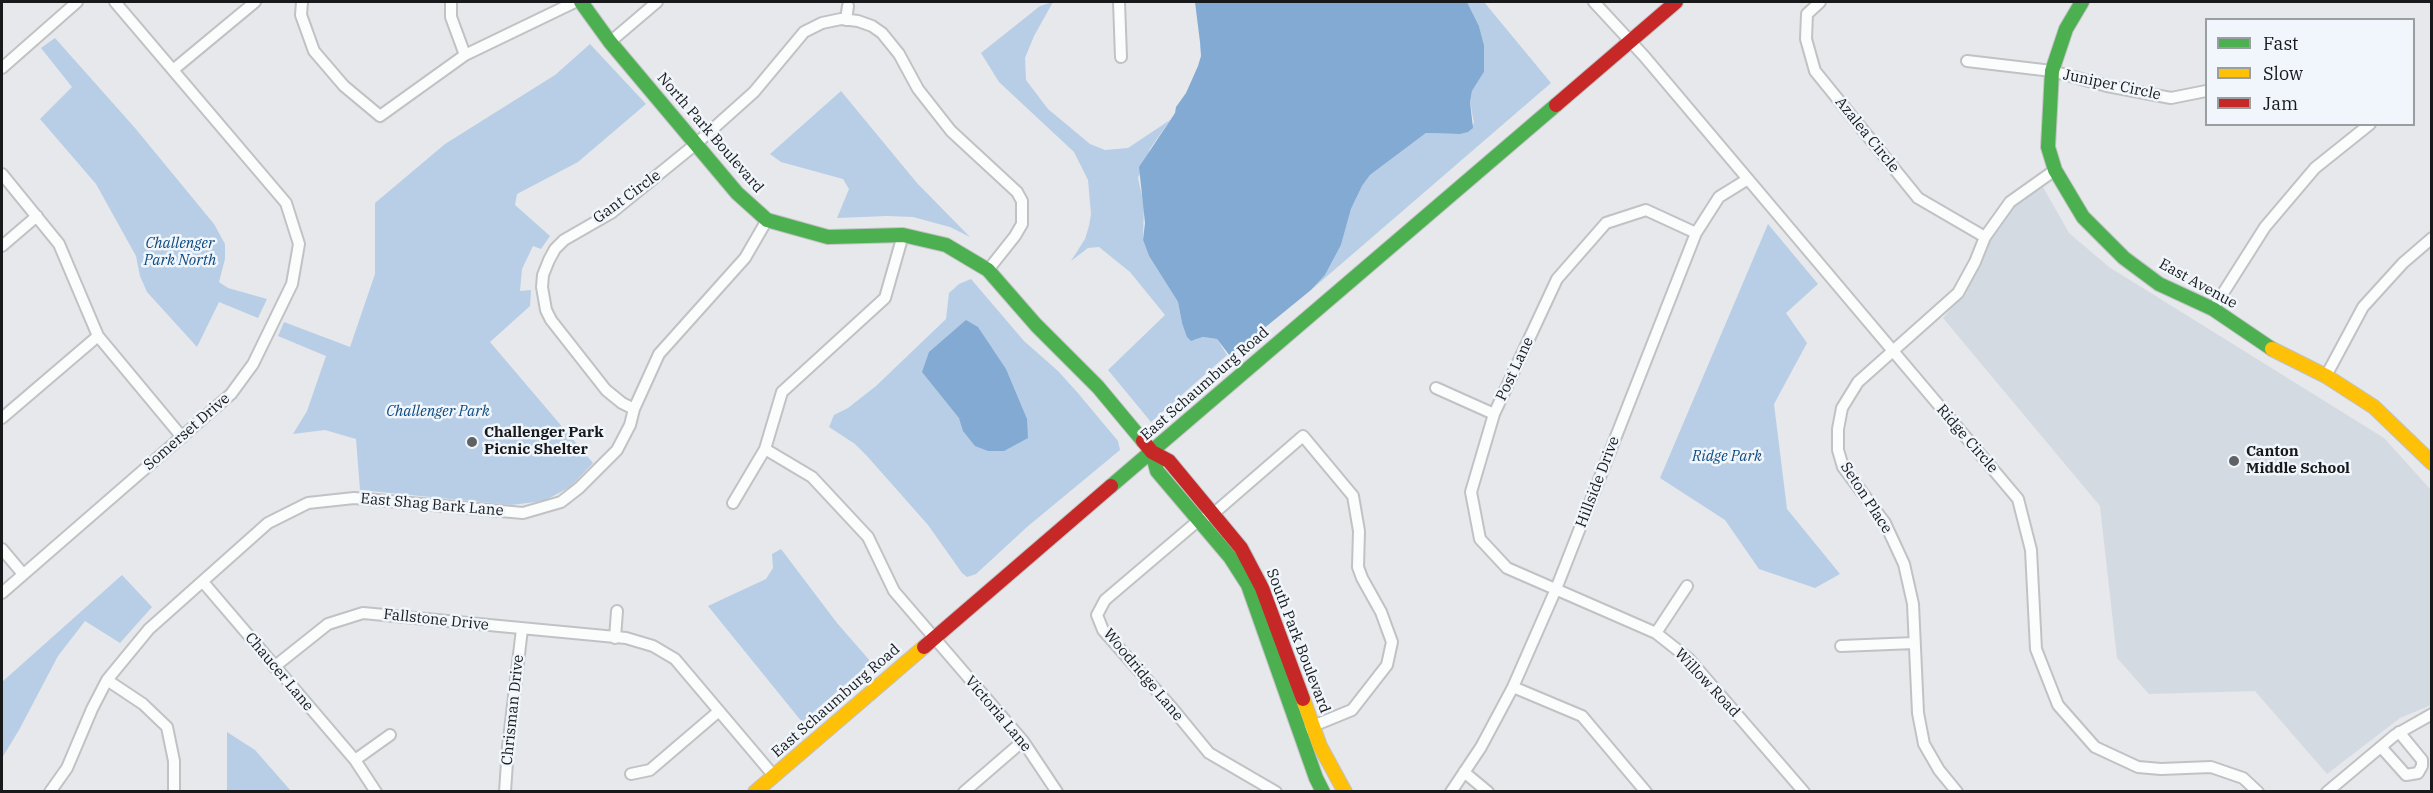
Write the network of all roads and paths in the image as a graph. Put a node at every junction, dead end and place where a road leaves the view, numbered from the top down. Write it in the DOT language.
graph roads {
  1 [pos="77,2"];
  2 [pos="115,2"];
  3 [pos="255,2"];
  4 [pos="302,2"];
  5 [pos="452,2"];
  6 [pos="575,2"];
  7 [pos="581,2"];
  8 [pos="657,2"];
  9 [pos="1119,2"];
  10 [pos="1594,2"];
  11 [pos="1676,2"];
  12 [pos="1820,2"];
  13 [pos="2082,2"];
  14 [pos="848,6"];
  15 [pos="846,20"];
  16 [pos="1628,41"];
  17 [pos="610,42"];
  18 [pos="465,55"];
  19 [pos="1121,57"];
  20 [pos="1967,62"];
  21 [pos="2,68"];
  22 [pos="173,70"];
  23 [pos="2052,71"];
  24 [pos="2205,91"];
  25 [pos="2368,126"];
  26 [pos="697,143"];
  27 [pos="2055,170"];
  28 [pos="2,174"];
  29 [pos="1748,179"];
  30 [pos="37,216"];
  31 [pos="767,220"];
  32 [pos="1696,233"];
  33 [pos="903,235"];
  34 [pos="1985,237"];
  35 [pos="2432,238"];
  36 [pos="2,246"];
  37 [pos="988,270"];
  38 [pos="2212,309"];
  39 [pos="98,336"];
  40 [pos="1892,352"];
  41 [pos="2326,376"];
  42 [pos="1436,388"];
  43 [pos="634,409"];
  44 [pos="1494,414"];
  45 [pos="2,418"];
  46 [pos="182,437"];
  47 [pos="765,449"];
  48 [pos="1152,452"];
  49 [pos="2429,454"];
  50 [pos="733,503"];
  51 [pos="1213,514"];
  52 [pos="1199,520"];
  53 [pos="2,549"];
  54 [pos="23,574"];
  55 [pos="203,582"];
  56 [pos="1688,586"];
  57 [pos="1556,589"];
  58 [pos="2,593"];
  59 [pos="617,611"];
  60 [pos="522,629"];
  61 [pos="1656,633"];
  62 [pos="615,638"];
  63 [pos="933,639"];
  64 [pos="1914,643"];
  65 [pos="1841,646"];
  66 [pos="274,667"];
  67 [pos="107,680"];
  68 [pos="1513,687"];
  69 [pos="719,711"];
  70 [pos="2432,714"];
  71 [pos="1313,726"];
  72 [pos="1299,731"];
  73 [pos="2399,732"];
  74 [pos="390,735"];
  75 [pos="1023,741"];
  76 [pos="2381,747"];
  77 [pos="355,760"];
  78 [pos="1464,772"];
  79 [pos="631,774"];
  80 [pos="774,776"];
  81 [pos="1342,788"];
  82 [pos="50,792"];
  83 [pos="174,792"];
  84 [pos="376,792"];
  85 [pos="506,792"];
  86 [pos="755,792"];
  87 [pos="964,792"];
  88 [pos="1057,792"];
  89 [pos="1276,792"];
  90 [pos="1324,792"];
  91 [pos="1451,792"];
  92 [pos="1488,792"];
  93 [pos="1646,792"];
  94 [pos="1804,792"];
  95 [pos="1957,792"];
  96 [pos="2259,792"];
  97 [pos="2327,792"];
  1 -- 21 [label="street"];
  2 -- 22 [label="street, Somerset Drive"];
  3 -- 22 [label="street"];
  4 -- 18 [label="street"];
  5 -- 18 [label="street"];
  6 -- 18 [label="street"];
  7 -- 17 [label="street, North Park Boulevard"];
  8 -- 17 [label="street"];
  9 -- 19 [label="street"];
  10 -- 16 [label="street, Ridge Circle"];
  11 -- 16 [label="street, East Schaumburg Road"];
  12 -- 34 [label="street, Azalea Circle"];
  13 -- 23 [label="street, East Avenue"];
  14 -- 15 [label="street"];
  15 -- 26 [label="street, Gant Circle"];
  15 -- 37 [label="street, Gant Circle"];
  16 -- 29 [label="street, Ridge Circle"];
  16 -- 48 [label="street, East Schaumburg Road"];
  17 -- 26 [label="street, North Park Boulevard"];
  20 -- 23 [label="street, Juniper Circle"];
  22 -- 46 [label="street, Somerset Drive"];
  23 -- 24 [label="street, Juniper Circle"];
  23 -- 27 [label="street, East Avenue"];
  25 -- 38 [label="street"];
  26 -- 31 [label="street, North Park Boulevard"];
  26 -- 43 [label="street, Gant Circle"];
  27 -- 34 [label="street, Seton Place"];
  27 -- 38 [label="street, East Avenue"];
  28 -- 30 [label="street"];
  29 -- 32 [label="street, Hillside Drive"];
  29 -- 40 [label="street, Ridge Circle"];
  30 -- 36 [label="street"];
  30 -- 39 [label="street"];
  31 -- 33 [label="street, North Park Boulevard"];
  31 -- 43 [label="street, East Shag Bark Lane"];
  32 -- 44 [label="street, Post Lane"];
  32 -- 57 [label="street, Hillside Drive"];
  33 -- 37 [label="street, North Park Boulevard"];
  33 -- 47 [label="street"];
  34 -- 40 [label="street, Seton Place"];
  35 -- 41 [label="street"];
  37 -- 48 [label="street, North Park Boulevard"];
  38 -- 41 [label="street, East Avenue"];
  39 -- 45 [label="street"];
  39 -- 46 [label="street"];
  40 -- 64 [label="street, Seton Place"];
  40 -- 96 [label="street, Ridge Circle"];
  41 -- 49 [label="street, East Avenue"];
  42 -- 44 [label="street"];
  43 -- 55 [label="street, East Shag Bark Lane"];
  44 -- 57 [label="street, Post Lane"];
  46 -- 54 [label="street, Somerset Drive"];
  47 -- 50 [label="street"];
  47 -- 63 [label="street, Victoria Lane"];
  48 -- 51 [label="street, South Park Boulevard"];
  48 -- 52 [label="street, South Park Boulevard"];
  48 -- 63 [label="street, East Schaumburg Road"];
  51 -- 52 [label="street"];
  51 -- 71 [label="street, South Park Boulevard"];
  51 -- 71 [label="street"];
  52 -- 72 [label="street, South Park Boulevard"];
  52 -- 89 [label="street, Woodridge Lane"];
  53 -- 54 [label="street"];
  54 -- 58 [label="street, Somerset Drive"];
  55 -- 66 [label="street, Chaucer Lane"];
  55 -- 67 [label="street, East Shag Bark Lane"];
  56 -- 61 [label="street"];
  57 -- 61 [label="street, Willow Road"];
  57 -- 68 [label="street, Hillside Drive"];
  59 -- 62 [label="street"];
  60 -- 62 [label="street, Fallstone Drive"];
  60 -- 66 [label="street, Fallstone Drive"];
  60 -- 85 [label="street, Chrisman Drive"];
  61 -- 94 [label="street, Willow Road"];
  62 -- 69 [label="street, Fallstone Drive"];
  63 -- 75 [label="street, Victoria Lane"];
  63 -- 80 [label="street, East Schaumburg Road"];
  64 -- 65 [label="street"];
  64 -- 95 [label="street, Seton Place"];
  66 -- 77 [label="street, Chaucer Lane"];
  67 -- 82 [label="street, East Shag Bark Lane"];
  67 -- 83 [label="street"];
  68 -- 78 [label="street, Hillside Drive"];
  68 -- 93 [label="street"];
  69 -- 79 [label="street"];
  69 -- 80 [label="street, Fallstone Drive"];
  70 -- 73 [label="street"];
  71 -- 72 [label="street"];
  71 -- 81 [label="street, South Park Boulevard"];
  72 -- 90 [label="street, South Park Boulevard"];
  73 -- 76 [label="street"];
  73 -- 76 [label="street"];
  74 -- 77 [label="street"];
  75 -- 87 [label="street"];
  75 -- 88 [label="street, Victoria Lane"];
  76 -- 97 [label="street"];
  77 -- 84 [label="street, Chaucer Lane"];
  78 -- 91 [label="street, Hillside Drive"];
  78 -- 92 [label="street"];
  80 -- 86 [label="street, East Schaumburg Road"];
  81 -- 90 [label="street"];
}
